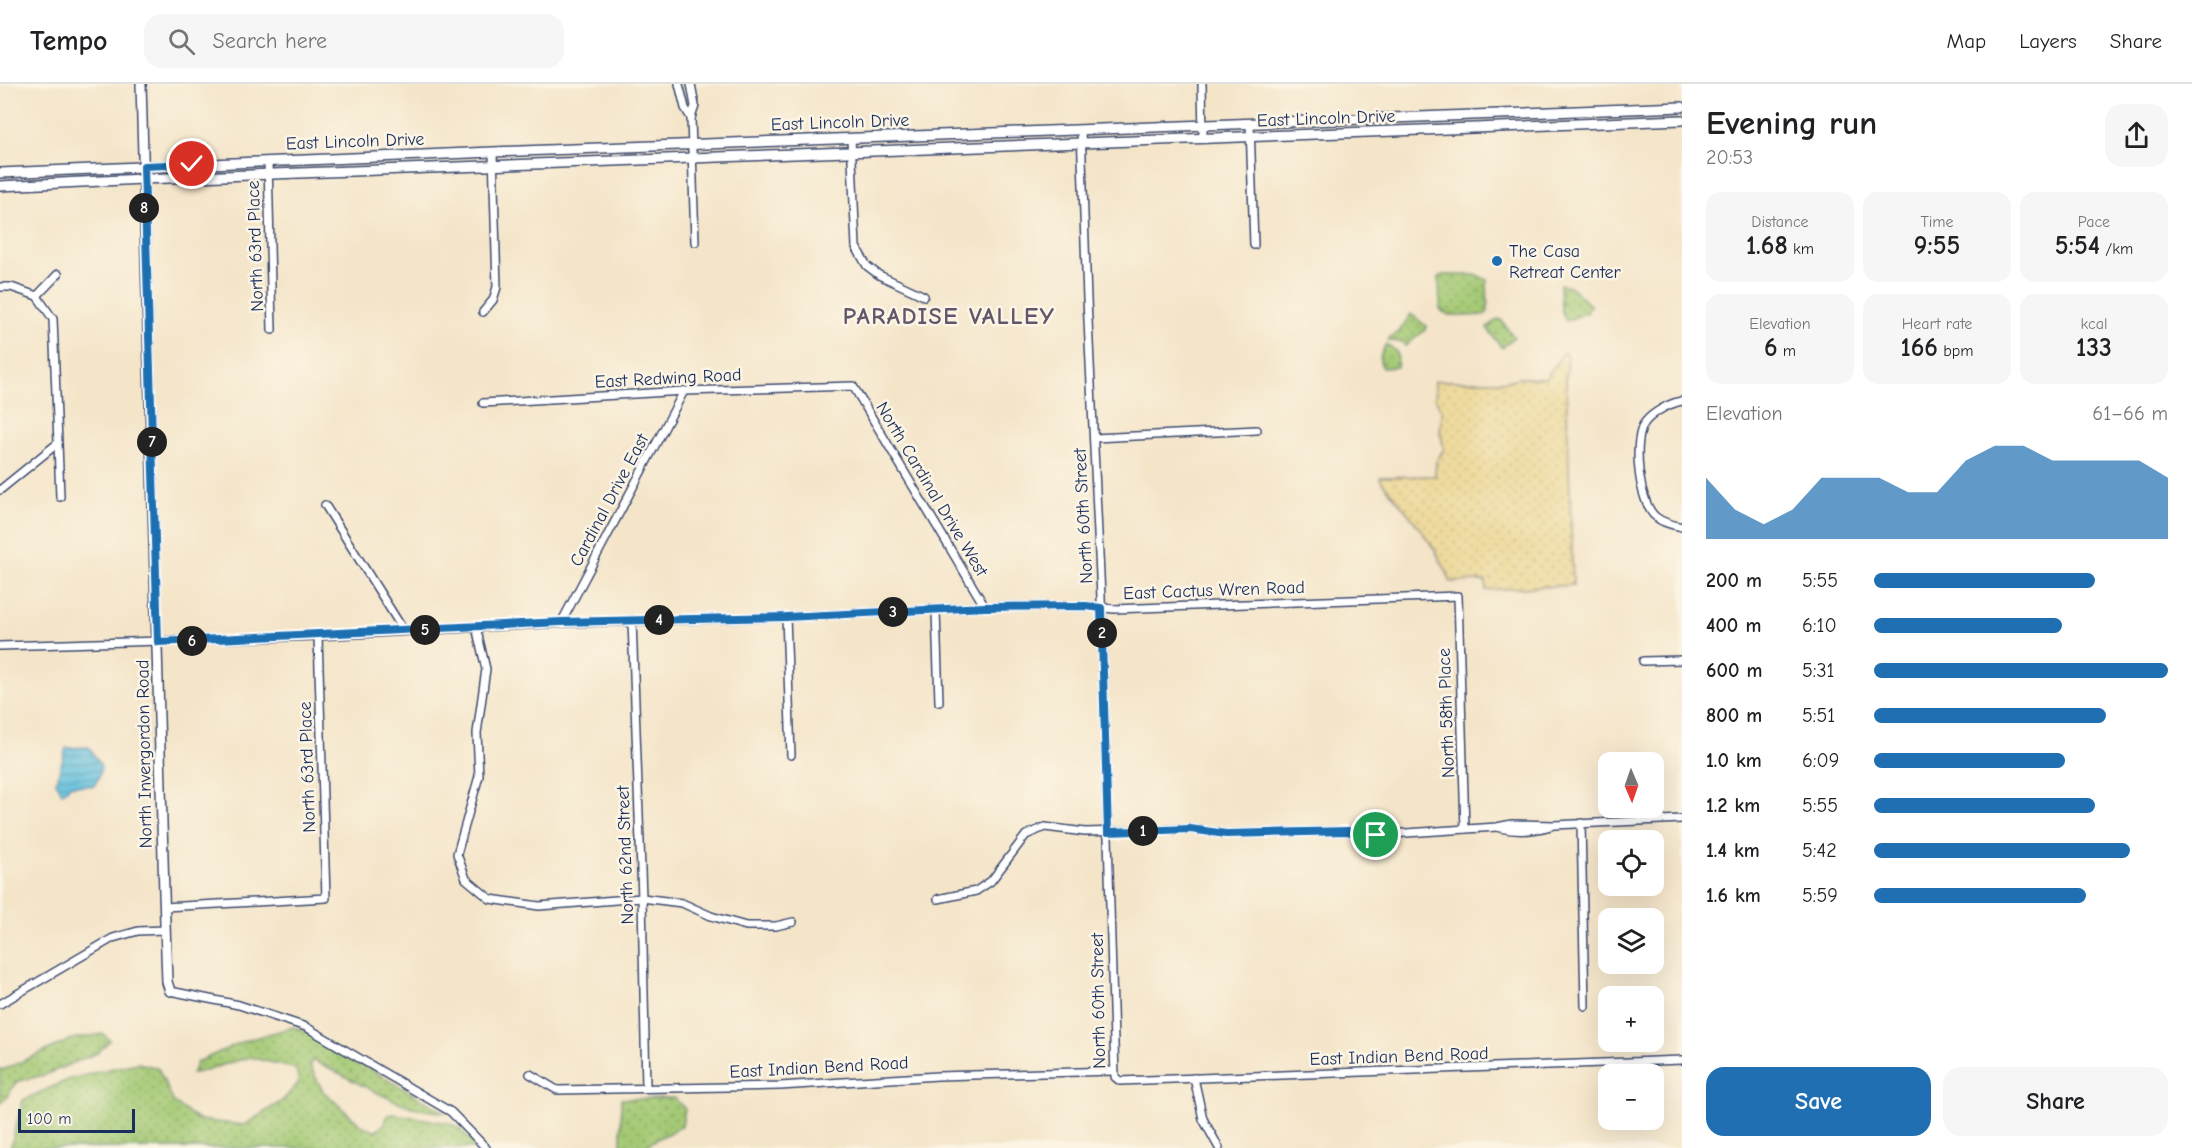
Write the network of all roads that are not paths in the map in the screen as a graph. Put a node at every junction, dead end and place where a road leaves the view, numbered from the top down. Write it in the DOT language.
graph roads {
  1 [pos="141,84"];
  2 [pos="679,84"];
  3 [pos="691,84"];
  4 [pos="1202,84"];
  5 [pos="1682,106"];
  6 [pos="691,118"];
  7 [pos="1682,120"];
  8 [pos="1251,124"];
  9 [pos="1202,126"];
  10 [pos="1081,130"];
  11 [pos="978,133"];
  12 [pos="1251,137"];
  13 [pos="851,138"];
  14 [pos="1203,139"];
  15 [pos="1082,143"];
  16 [pos="693,145"];
  17 [pos="979,147"];
  18 [pos="493,152"];
  19 [pos="851,152"];
  20 [pos="693,158"];
  21 [pos="268,161"];
  22 [pos="493,165"];
  23 [pos="144,166"];
  24 [pos="3,173"];
  25 [pos="268,174"];
  26 [pos="143,179"];
  27 [pos="4,186"];
  28 [pos="695,242"];
  29 [pos="1254,245"];
  30 [pos="58,274"];
  31 [pos="0,287"];
  32 [pos="38,296"];
  33 [pos="924,296"];
  34 [pos="483,312"];
  35 [pos="272,330"];
  36 [pos="853,386"];
  37 [pos="684,391"];
  38 [pos="1682,400"];
  39 [pos="483,403"];
  40 [pos="1257,430"];
  41 [pos="1094,438"];
  42 [pos="58,443"];
  43 [pos="0,490"];
  44 [pos="60,497"];
  45 [pos="325,505"];
  46 [pos="1682,527"];
  47 [pos="1458,596"];
  48 [pos="985,607"];
  49 [pos="1101,608"];
  50 [pos="936,611"];
  51 [pos="786,617"];
  52 [pos="632,620"];
  53 [pos="561,622"];
  54 [pos="476,627"];
  55 [pos="404,631"];
  56 [pos="318,636"];
  57 [pos="158,642"];
  58 [pos="0,646"];
  59 [pos="1682,660"];
  60 [pos="1643,661"];
  61 [pos="939,702"];
  62 [pos="791,755"];
  63 [pos="1682,819"];
  64 [pos="1581,823"];
  65 [pos="1465,829"];
  66 [pos="1108,832"];
  67 [pos="642,898"];
  68 [pos="938,899"];
  69 [pos="164,907"];
  70 [pos="793,922"];
  71 [pos="165,930"];
  72 [pos="170,991"];
  73 [pos="0,1004"];
  74 [pos="1585,1006"];
  75 [pos="1682,1060"];
  76 [pos="1113,1071"];
  77 [pos="530,1074"];
  78 [pos="1194,1078"];
  79 [pos="1117,1079"];
  80 [pos="646,1088"];
  81 [pos="486,1148"];
  82 [pos="1220,1148"];
  1 -- 23 [label="main road, North Invergordon Road"];
  2 -- 6 [label="street"];
  3 -- 6 [label="street"];
  4 -- 9 [label="street"];
  5 -- 8 [label="main road, East Lincoln Drive"];
  6 -- 16 [label="street"];
  7 -- 12 [label="main road, East Lincoln Drive"];
  8 -- 9 [label="main road, East Lincoln Drive"];
  8 -- 12 [label="street"];
  9 -- 10 [label="main road, East Lincoln Drive"];
  9 -- 14 [label="street"];
  10 -- 11 [label="main road, East Lincoln Drive"];
  10 -- 15 [label="street, North 60th Street"];
  11 -- 13 [label="main road, East Lincoln Drive"];
  11 -- 17 [label="main road"];
  12 -- 14 [label="main road, East Lincoln Drive"];
  12 -- 29 [label="street"];
  13 -- 16 [label="main road, East Lincoln Drive"];
  13 -- 19 [label="street"];
  14 -- 15 [label="main road, East Lincoln Drive"];
  15 -- 17 [label="main road, East Lincoln Drive"];
  15 -- 41 [label="street, North 60th Street"];
  16 -- 18 [label="main road, East Lincoln Drive"];
  16 -- 20 [label="street"];
  17 -- 19 [label="main road, East Lincoln Drive"];
  18 -- 21 [label="main road, East Lincoln Drive"];
  18 -- 22 [label="street"];
  19 -- 20 [label="main road, East Lincoln Drive"];
  19 -- 33 [label="street"];
  20 -- 22 [label="main road, East Lincoln Drive"];
  20 -- 28 [label="street"];
  21 -- 23 [label="main road, East Lincoln Drive"];
  21 -- 25 [label="street, North 63rd Place"];
  22 -- 25 [label="main road, East Lincoln Drive"];
  22 -- 34 [label="street"];
  23 -- 24 [label="main road, East Lincoln Drive"];
  23 -- 26 [label="main road, North Invergordon Road"];
  24 -- 27 [label="main road"];
  25 -- 26 [label="main road, East Lincoln Drive"];
  25 -- 35 [label="street, North 63rd Place"];
  26 -- 27 [label="main road, East Lincoln Drive"];
  26 -- 57 [label="main road, North Invergordon Road"];
  30 -- 32 [label="street"];
  31 -- 32 [label="street"];
  32 -- 42 [label="street"];
  36 -- 37 [label="street, East Redwing Road"];
  36 -- 48 [label="street, North Cardinal Drive West"];
  37 -- 39 [label="street, East Redwing Road"];
  37 -- 53 [label="street, Cardinal Drive East"];
  38 -- 46 [label="street"];
  40 -- 41 [label="street"];
  41 -- 49 [label="street, North 60th Street"];
  42 -- 43 [label="street"];
  42 -- 44 [label="street"];
  45 -- 55 [label="street"];
  47 -- 49 [label="street, East Cactus Wren Road"];
  47 -- 65 [label="street, North 58th Place"];
  48 -- 49 [label="street, East Cactus Wren Road"];
  48 -- 50 [label="street, East Cactus Wren Road"];
  49 -- 66 [label="street, North 60th Street"];
  50 -- 51 [label="street, East Cactus Wren Road"];
  50 -- 61 [label="street"];
  51 -- 52 [label="street, East Cactus Wren Road"];
  51 -- 62 [label="street"];
  52 -- 53 [label="street, East Cactus Wren Road"];
  52 -- 67 [label="street, North 62nd Street"];
  53 -- 54 [label="street, East Cactus Wren Road"];
  54 -- 55 [label="street, East Cactus Wren Road"];
  54 -- 67 [label="street"];
  55 -- 56 [label="street, East Cactus Wren Road"];
  56 -- 57 [label="street, East Cactus Wren Road"];
  56 -- 69 [label="street, North 63rd Place"];
  57 -- 58 [label="street, East Cactus Wren Road"];
  57 -- 69 [label="main road, North Invergordon Road"];
  59 -- 60 [label="street"];
  63 -- 64 [label="street"];
  64 -- 65 [label="street"];
  64 -- 74 [label="street"];
  65 -- 66 [label="street"];
  66 -- 68 [label="street"];
  66 -- 76 [label="street, North 60th Street"];
  67 -- 70 [label="street"];
  67 -- 80 [label="street, North 62nd Street"];
  69 -- 71 [label="main road, North Invergordon Road"];
  71 -- 72 [label="main road, North Invergordon Road"];
  71 -- 73 [label="street"];
  72 -- 81 [label="street, North Invergordon Road"];
  75 -- 78 [label="street, East Indian Bend Road"];
  76 -- 79 [label="street, North 60th Street"];
  76 -- 80 [label="street, East Indian Bend Road"];
  77 -- 80 [label="street, East Indian Bend Road"];
  78 -- 79 [label="street, East Indian Bend Road"];
  78 -- 82 [label="street"];
}
